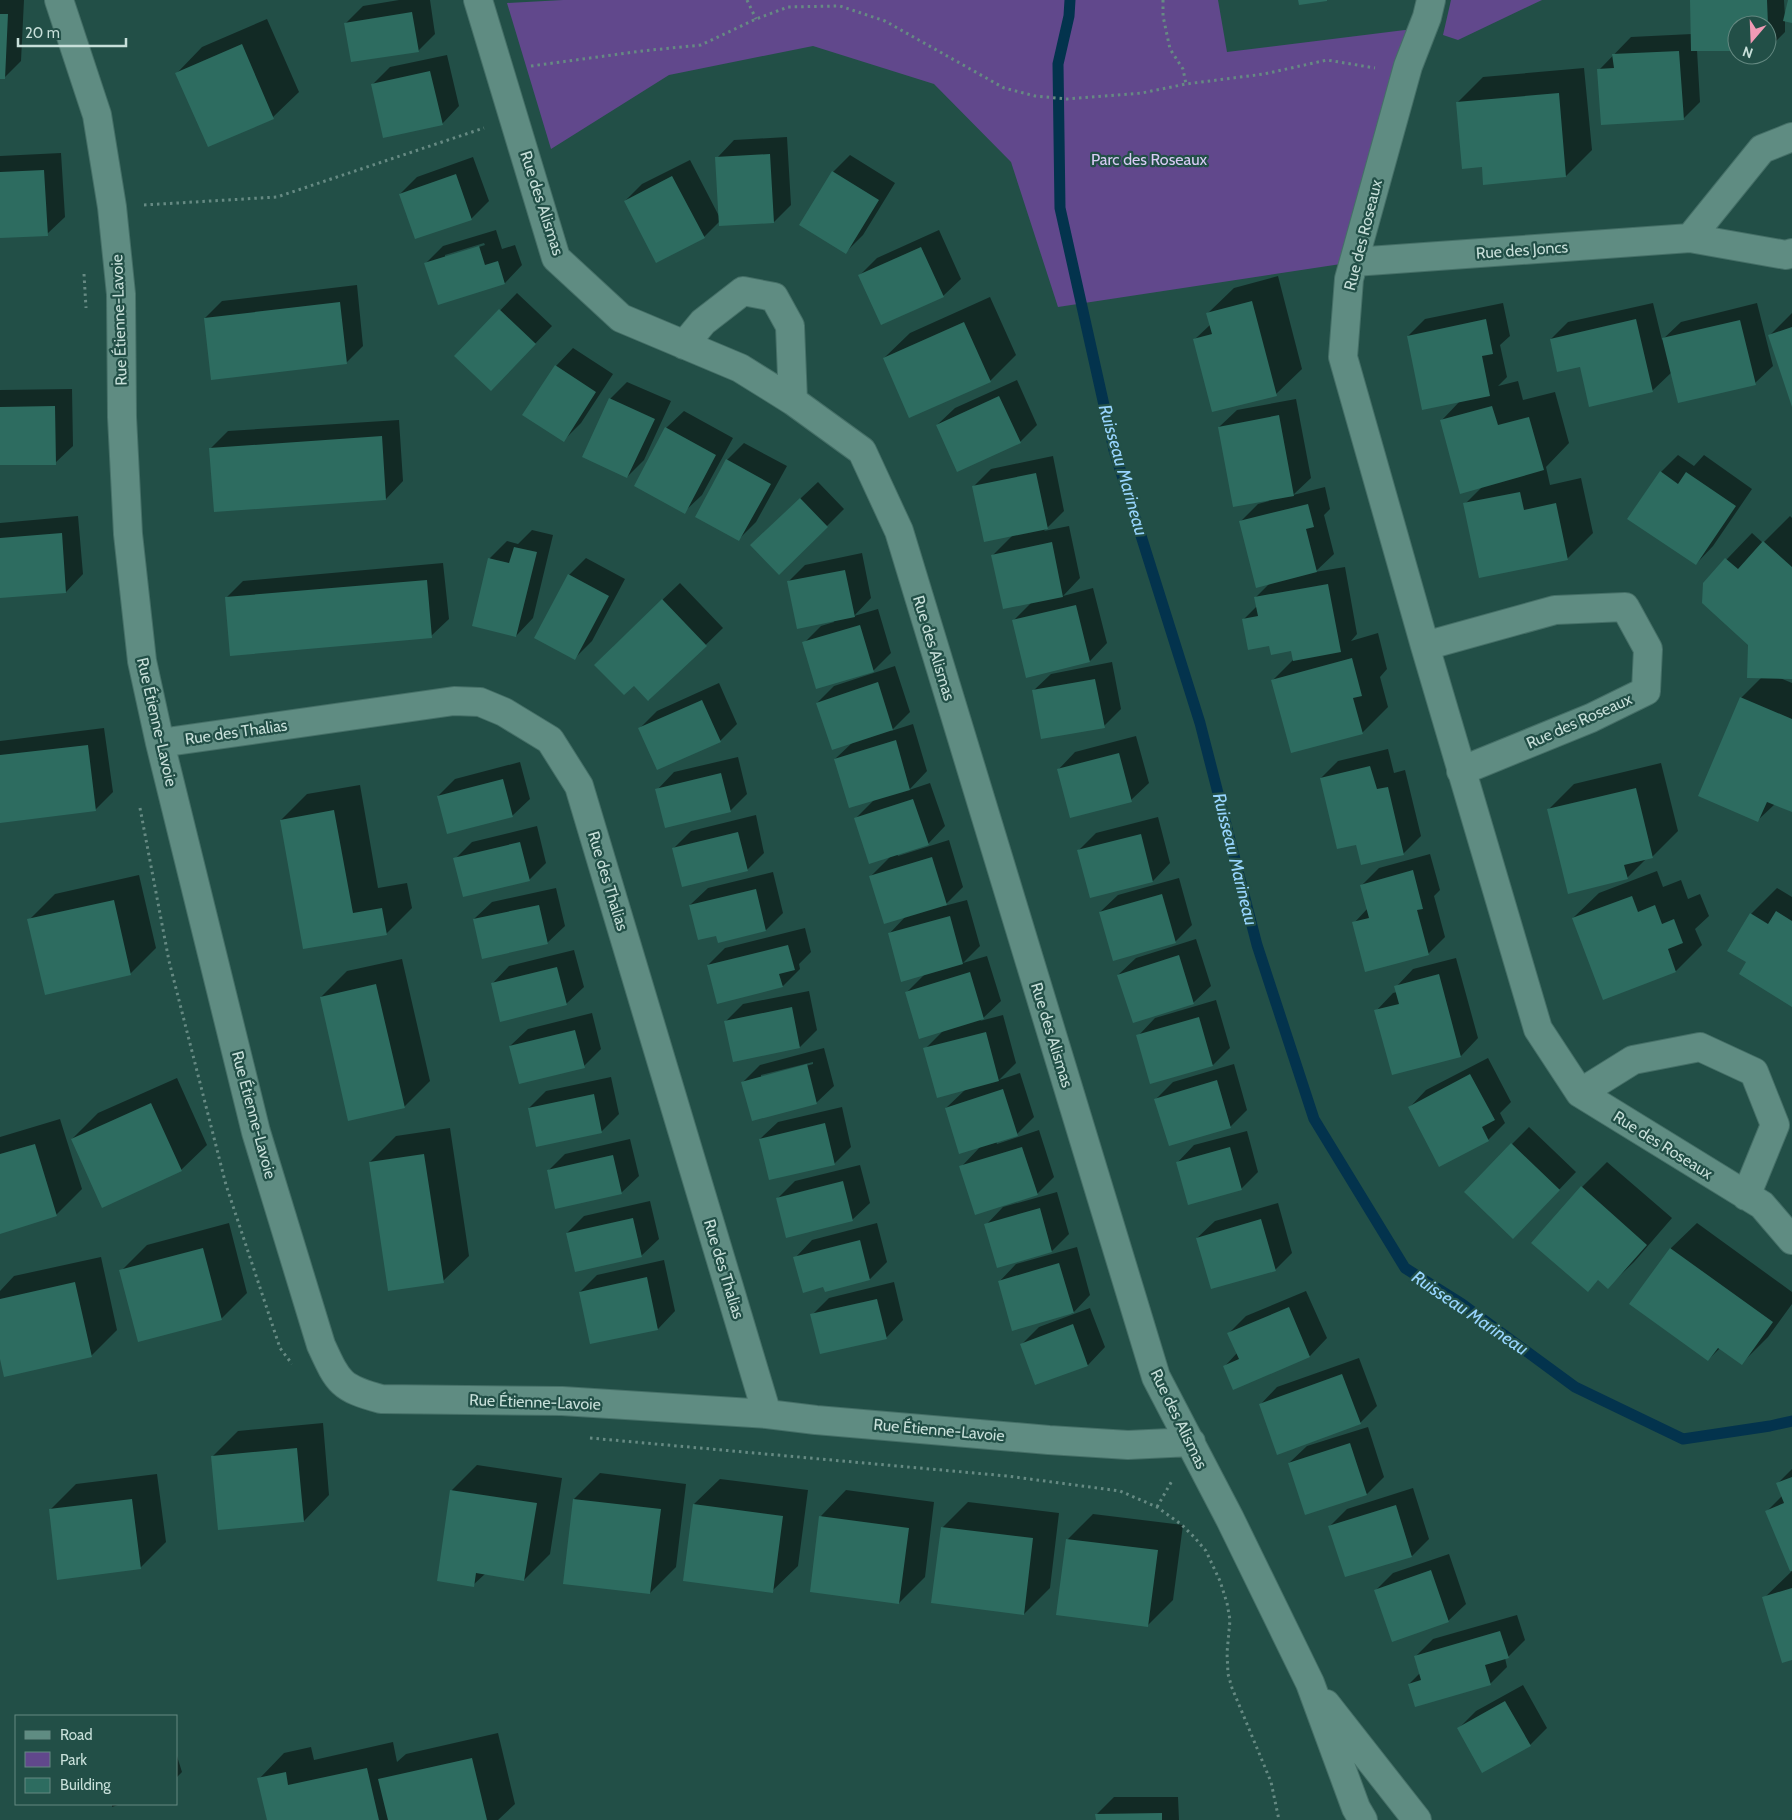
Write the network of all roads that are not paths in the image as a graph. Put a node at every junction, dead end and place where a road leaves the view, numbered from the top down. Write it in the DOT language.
graph roads {
  1 [pos="59,0"];
  2 [pos="478,0"];
  3 [pos="1431,0"];
  4 [pos="1792,137"];
  5 [pos="1690,238"];
  6 [pos="1792,253"];
  7 [pos="1354,262"];
  8 [pos="684,344"];
  9 [pos="793,401"];
  10 [pos="1425,646"];
  11 [pos="160,743"];
  12 [pos="1461,771"];
  13 [pos="1580,1093"];
  14 [pos="1746,1196"];
  15 [pos="1792,1240"];
  16 [pos="767,1414"];
  17 [pos="1191,1442"];
  18 [pos="1310,1683"];
  19 [pos="1363,1820"];
  20 [pos="1416,1820"];
  1 -- 11 [label="street, Rue Étienne-Lavoie"];
  2 -- 8 [label="street, Rue des Alismas"];
  3 -- 7 [label="street, Rue des Roseaux"];
  4 -- 5 [label="street"];
  5 -- 6 [label="street, Rue des Joncs"];
  5 -- 7 [label="street, Rue des Joncs"];
  7 -- 10 [label="street, Rue des Roseaux"];
  8 -- 9 [label="street, Rue des Alismas"];
  8 -- 9 [label="street"];
  9 -- 17 [label="street, Rue des Alismas"];
  10 -- 12 [label="street, Rue des Roseaux"];
  10 -- 12 [label="street, Rue des Roseaux"];
  11 -- 16 [label="street, Rue Étienne-Lavoie"];
  11 -- 16 [label="street, Rue des Thalias"];
  12 -- 13 [label="street, Rue des Roseaux"];
  13 -- 14 [label="street, Rue des Roseaux"];
  13 -- 14 [label="street"];
  14 -- 15 [label="street, Rue des Roseaux"];
  16 -- 17 [label="street, Rue Étienne-Lavoie"];
  17 -- 18 [label="street, Rue des Alismas"];
  18 -- 19 [label="street, Rue des Alismas"];
  18 -- 20 [label="street, Rue des Alismas"];
}
